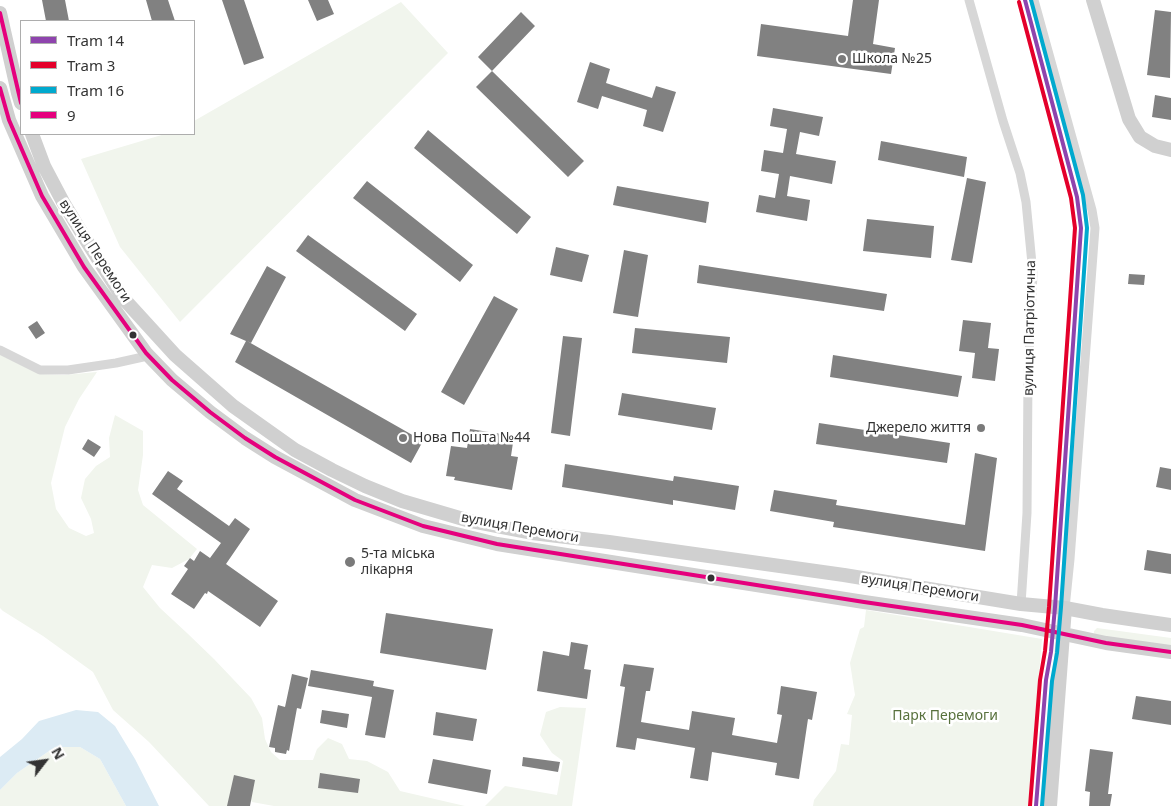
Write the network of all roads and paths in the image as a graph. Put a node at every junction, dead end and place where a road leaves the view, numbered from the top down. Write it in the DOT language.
graph roads {
  1 [pos="969,0"];
  2 [pos="1034,0"];
  3 [pos="1092,0"];
  4 [pos="0,13"];
  5 [pos="0,88"];
  6 [pos="20,99"];
  7 [pos="32,135"];
  8 [pos="1171,150"];
  9 [pos="0,350"];
  10 [pos="146,352"];
  11 [pos="853,577"];
  12 [pos="849,599"];
  13 [pos="1021,604"];
  14 [pos="1064,608"];
  15 [pos="1171,625"];
  16 [pos="1062,634"];
  17 [pos="1171,652"];
  18 [pos="1050,806"];
  1 -- 13 [label="street, вулиця Патріотична"];
  2 -- 14 [label="street"];
  3 -- 8 [label="main road"];
  4 -- 6 [label="main road"];
  5 -- 10 [label="main road, вулиця Перемоги"];
  7 -- 11 [label="main road, вулиця Перемоги"];
  9 -- 10 [label="street"];
  10 -- 12 [label="main road, вулиця Перемоги"];
  11 -- 12 [label="main road"];
  11 -- 13 [label="main road, вулиця Перемоги"];
  12 -- 16 [label="main road, вулиця Перемоги"];
  13 -- 14 [label="main road, вулиця Перемоги"];
  14 -- 15 [label="main road, вулиця Перемоги"];
  14 -- 16 [label="main road"];
  16 -- 17 [label="main road, вулиця Перемоги"];
  16 -- 18 [label="main road"];
}
